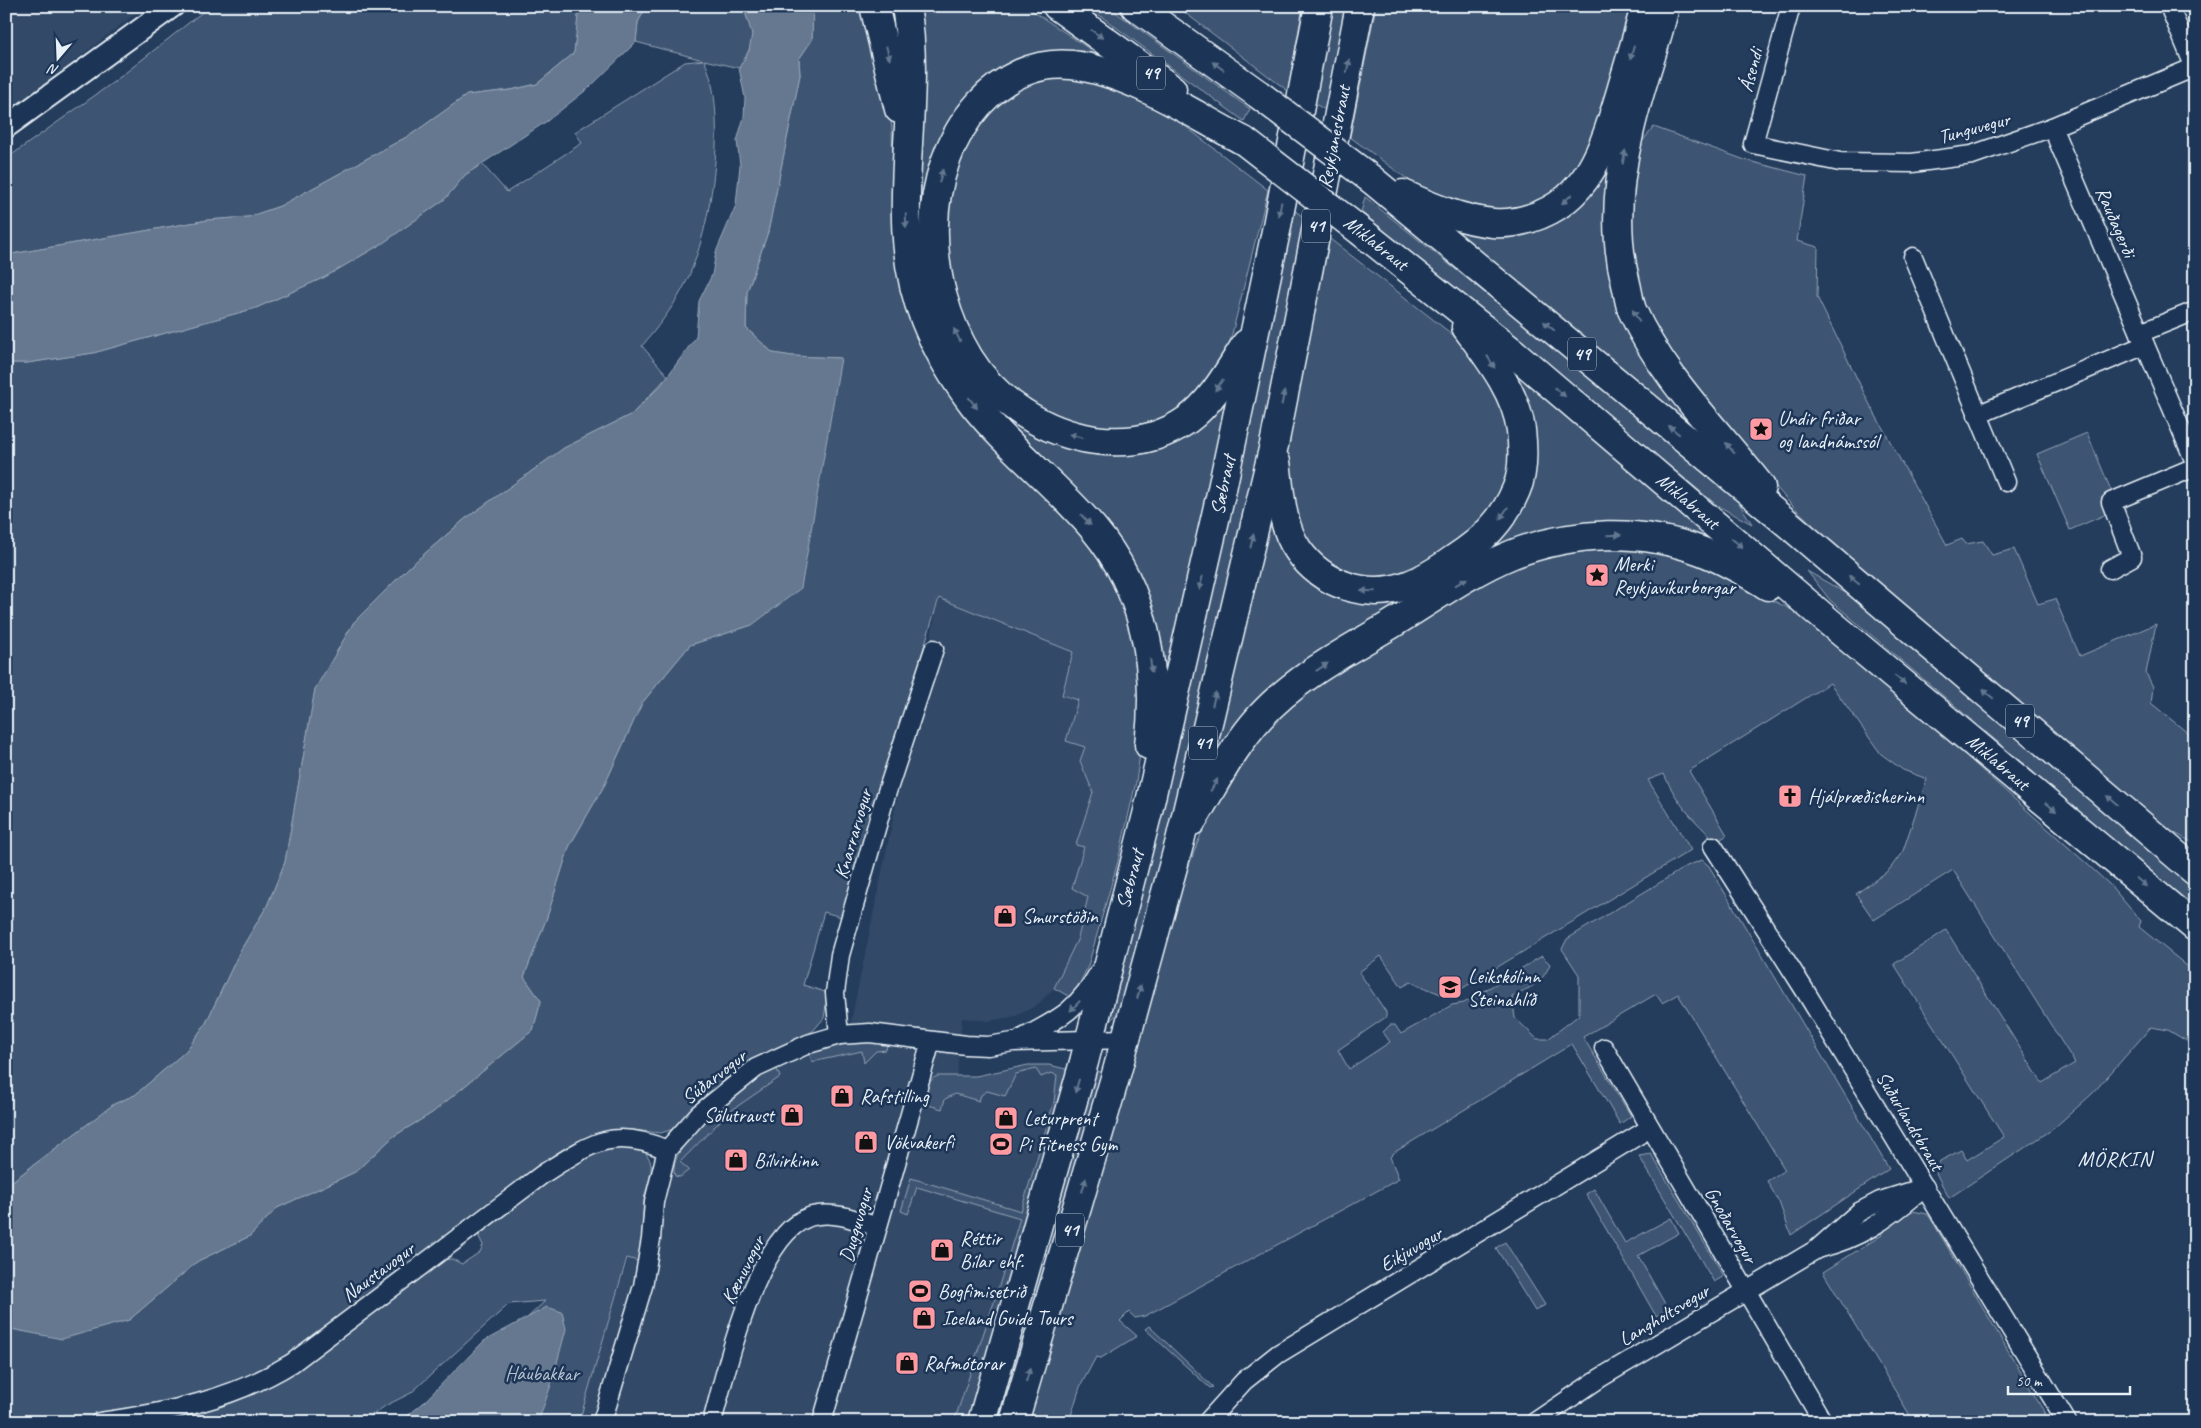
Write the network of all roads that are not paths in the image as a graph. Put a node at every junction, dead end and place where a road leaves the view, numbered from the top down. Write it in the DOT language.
graph roads {
  1 [pos="173,6"];
  2 [pos="874,6"];
  3 [pos="906,6"];
  4 [pos="1057,6"];
  5 [pos="1135,6"];
  6 [pos="1319,6"];
  7 [pos="1360,6"];
  8 [pos="1645,6"];
  9 [pos="1665,6"];
  10 [pos="1790,6"];
  11 [pos="2169,6"];
  12 [pos="2195,68"];
  13 [pos="6,127"];
  14 [pos="2052,127"];
  15 [pos="1244,141"];
  16 [pos="1753,144"];
  17 [pos="907,172"];
  18 [pos="1371,179"];
  19 [pos="1913,257"];
  20 [pos="1442,294"];
  21 [pos="2195,311"];
  22 [pos="1255,330"];
  23 [pos="2142,339"];
  24 [pos="1977,415"];
  25 [pos="1274,445"];
  26 [pos="2195,462"];
  27 [pos="2195,467"];
  28 [pos="2006,482"];
  29 [pos="1793,528"];
  30 [pos="2110,569"];
  31 [pos="1828,621"];
  32 [pos="934,648"];
  33 [pos="1148,811"];
  34 [pos="1180,841"];
  35 [pos="1713,846"];
  36 [pos="2195,870"];
  37 [pos="2195,927"];
  38 [pos="1111,951"];
  39 [pos="839,1035"];
  40 [pos="1089,1039"];
  41 [pos="1126,1039"];
  42 [pos="931,1041"];
  43 [pos="1013,1042"];
  44 [pos="1604,1048"];
  45 [pos="1650,1128"];
  46 [pos="667,1150"];
  47 [pos="1925,1187"];
  48 [pos="878,1227"];
  49 [pos="1745,1292"];
  50 [pos="100,1422"];
  51 [pos="602,1422"];
  52 [pos="712,1422"];
  53 [pos="822,1422"];
  54 [pos="982,1422"];
  55 [pos="1014,1422"];
  56 [pos="1208,1422"];
  57 [pos="1535,1422"];
  58 [pos="1823,1422"];
  59 [pos="2067,1422"];
  1 -- 13 [label="street"];
  2 -- 17 [label="highway, one-way"];
  3 -- 17 [label="highway"];
  4 -- 15 [label="highway, 49, one-way"];
  18 -- 5 [label="highway, 49, one-way, bridge"];
  6 -- 22 [label="highway, Reykjanesbraut / 41, one-way"];
  25 -- 7 [label="highway, Reykjanesbraut / 41, one-way"];
  8 -- 18 [label="highway, one-way"];
  29 -- 9 [label="highway, one-way"];
  10 -- 16 [label="street, Ásendi"];
  11 -- 12 [label="street"];
  12 -- 14 [label="street, Tunguvegur"];
  14 -- 16 [label="street, Tunguvegur"];
  14 -- 23 [label="street, Rauðagerði"];
  15 -- 20 [label="highway, Miklabraut / 49, bridge"];
  22 -- 15 [label="highway, one-way"];
  17 -- 33 [label="highway, one-way"];
  29 -- 18 [label="highway, 49, one-way"];
  19 -- 24 [label="street"];
  20 -- 25 [label="highway, one-way"];
  20 -- 31 [label="highway, Miklabraut / 49, one-way"];
  21 -- 23 [label="street"];
  22 -- 33 [label="highway, Sæbraut / 41, one-way"];
  23 -- 24 [label="street"];
  23 -- 26 [label="street, Rauðagerði"];
  24 -- 28 [label="street"];
  34 -- 25 [label="highway, Sæbraut / 41, one-way"];
  27 -- 30 [label="street"];
  36 -- 29 [label="highway, 49, one-way"];
  34 -- 31 [label="highway, one-way"];
  31 -- 37 [label="highway, Miklabraut / 49, one-way"];
  32 -- 39 [label="street, Knarrarvogur"];
  33 -- 38 [label="highway, Sæbraut / 41"];
  41 -- 34 [label="highway, Sæbraut / 41, one-way"];
  35 -- 47 [label="street, Suðurlandsbraut"];
  38 -- 40 [label="highway, Sæbraut / 41"];
  38 -- 43 [label="street, Súðarvogur, one-way"];
  39 -- 42 [label="street, Súðarvogur"];
  39 -- 46 [label="street, Súðarvogur"];
  40 -- 41 [label="street, Súðarvogur"];
  40 -- 43 [label="street, Súðarvogur"];
  40 -- 54 [label="highway, Sæbraut / 41, one-way"];
  55 -- 41 [label="highway, Sæbraut / 41, one-way"];
  42 -- 43 [label="street, Súðarvogur"];
  42 -- 48 [label="street, Dugguvogur"];
  44 -- 45 [label="street, Gnoðarvogur"];
  45 -- 49 [label="street, Gnoðarvogur"];
  45 -- 56 [label="street, Eikjuvogur"];
  46 -- 50 [label="street, Naustavogur"];
  46 -- 51 [label="street, Súðarvogur"];
  47 -- 49 [label="street, Langholtsvegur"];
  47 -- 59 [label="street, Suðurlandsbraut"];
  48 -- 52 [label="street, Kænuvogur"];
  48 -- 53 [label="street, Dugguvogur"];
  49 -- 57 [label="street, Langholtsvegur"];
  49 -- 58 [label="street, Gnoðarvogur"];
}
